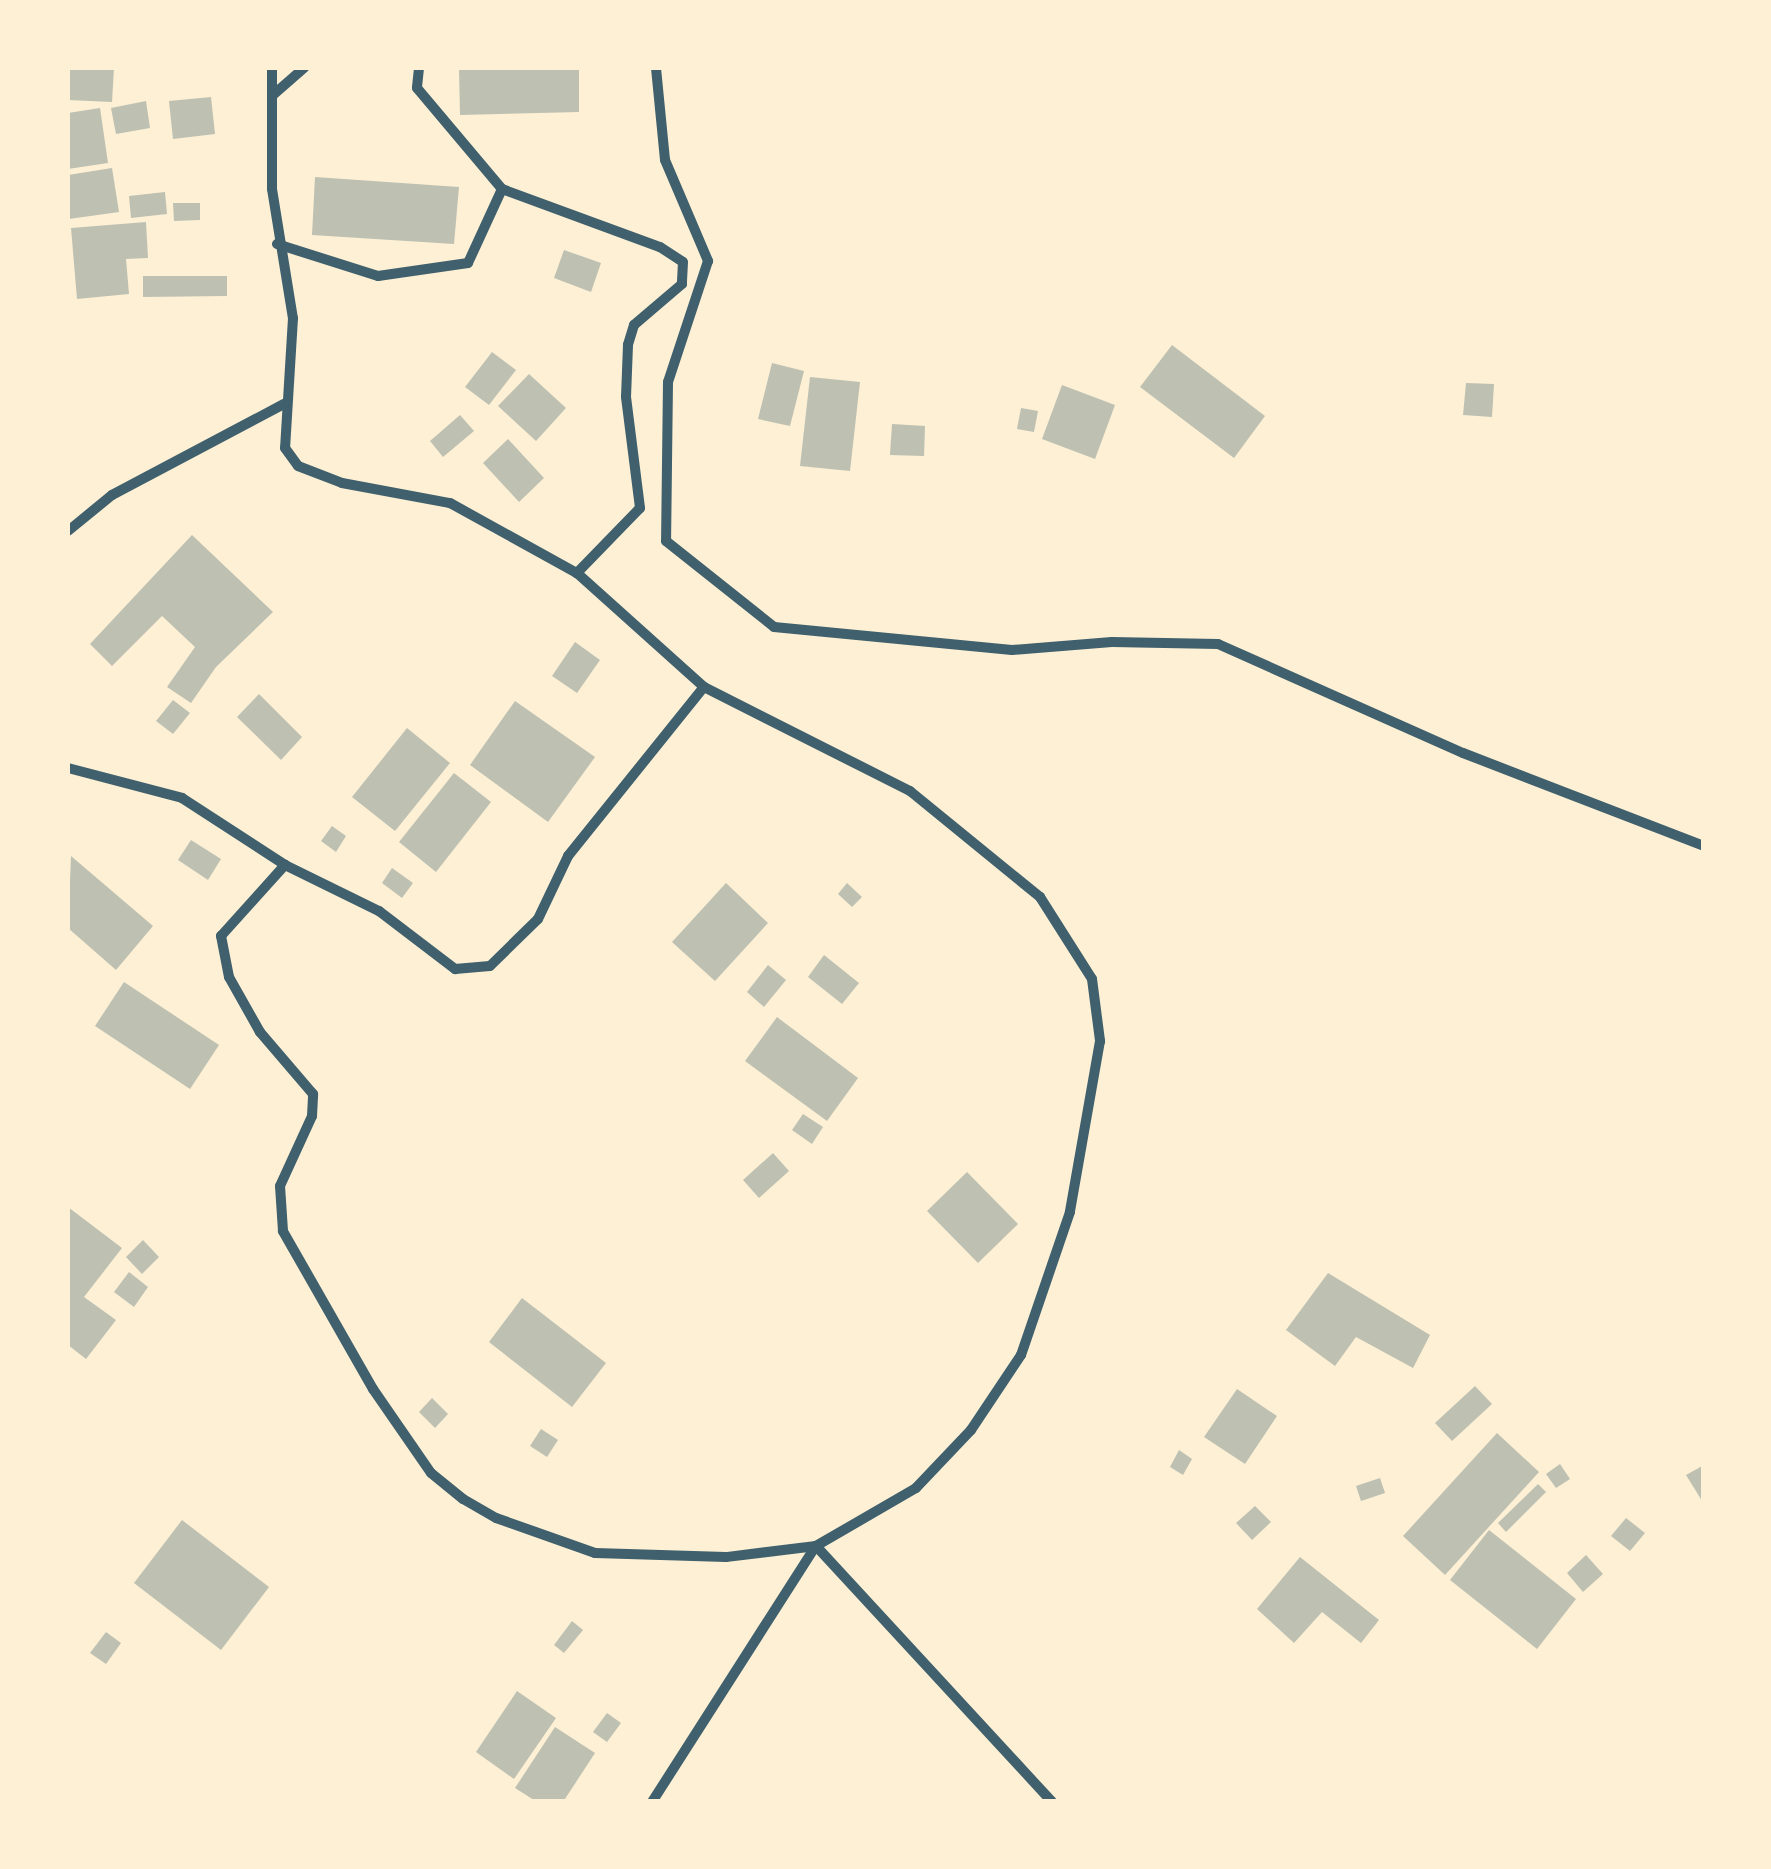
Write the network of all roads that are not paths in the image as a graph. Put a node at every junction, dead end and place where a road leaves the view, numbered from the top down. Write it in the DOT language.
graph roads {
  1 [pos="272,68"];
  2 [pos="304,68"];
  3 [pos="419,68"];
  4 [pos="656,68"];
  5 [pos="272,95"];
  6 [pos="502,189"];
  7 [pos="277,244"];
  8 [pos="284,404"];
  9 [pos="68,531"];
  10 [pos="576,573"];
  11 [pos="704,688"];
  12 [pos="68,768"];
  13 [pos="1704,846"];
  14 [pos="285,864"];
  15 [pos="816,1546"];
  16 [pos="652,1802"];
  17 [pos="1052,1802"];
  1 -- 5 [label="street"];
  2 -- 5 [label="street"];
  3 -- 6 [label="street"];
  4 -- 13 [label="street"];
  5 -- 7 [label="street"];
  6 -- 7 [label="street"];
  6 -- 10 [label="street"];
  7 -- 8 [label="street"];
  8 -- 9 [label="street"];
  8 -- 10 [label="street"];
  10 -- 11 [label="street"];
  11 -- 14 [label="street"];
  11 -- 15 [label="street"];
  12 -- 14 [label="street"];
  14 -- 15 [label="street"];
  15 -- 16 [label="street"];
  15 -- 17 [label="street"];
}
